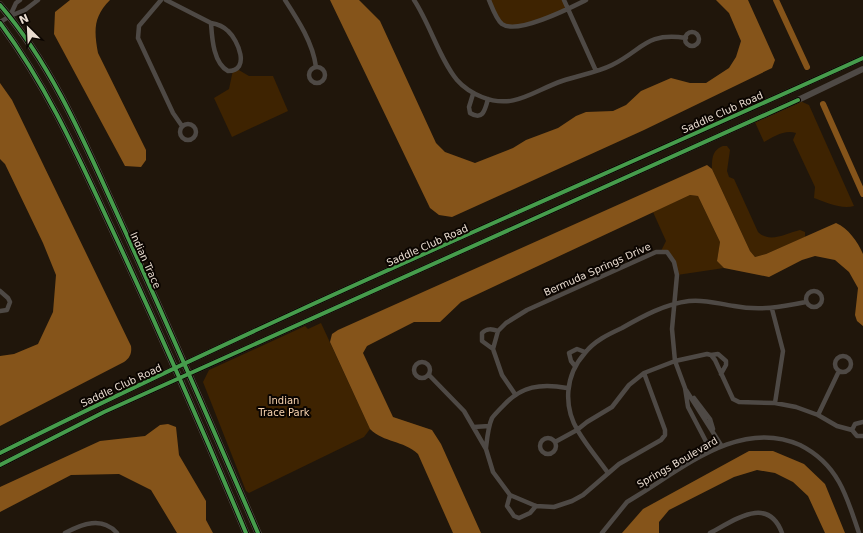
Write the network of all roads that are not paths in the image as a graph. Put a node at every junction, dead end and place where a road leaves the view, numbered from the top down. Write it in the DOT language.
graph roads {
  1 [pos="20,0"];
  2 [pos="38,0"];
  3 [pos="162,0"];
  4 [pos="166,0"];
  5 [pos="285,0"];
  6 [pos="414,0"];
  7 [pos="489,0"];
  8 [pos="564,0"];
  9 [pos="586,0"];
  10 [pos="0,4"];
  11 [pos="568,9"];
  12 [pos="10,16"];
  13 [pos="0,23"];
  14 [pos="211,23"];
  15 [pos="686,38"];
  16 [pos="863,58"];
  17 [pos="316,67"];
  18 [pos="863,69"];
  19 [pos="596,71"];
  20 [pos="473,94"];
  21 [pos="488,99"];
  22 [pos="182,126"];
  23 [pos="0,291"];
  24 [pos="806,302"];
  25 [pos="674,305"];
  26 [pos="772,309"];
  27 [pos="0,311"];
  28 [pos="498,331"];
  29 [pos="493,349"];
  30 [pos="585,352"];
  31 [pos="711,355"];
  32 [pos="675,361"];
  33 [pos="185,363"];
  34 [pos="575,366"];
  35 [pos="175,368"];
  36 [pos="839,371"];
  37 [pos="644,373"];
  38 [pos="190,374"];
  39 [pos="721,374"];
  40 [pos="429,375"];
  41 [pos="180,379"];
  42 [pos="567,388"];
  43 [pos="685,388"];
  44 [pos="515,394"];
  45 [pos="775,403"];
  46 [pos="818,415"];
  47 [pos="863,422"];
  48 [pos="490,426"];
  49 [pos="474,428"];
  50 [pos="577,430"];
  51 [pos="852,430"];
  52 [pos="863,436"];
  53 [pos="555,442"];
  54 [pos="721,446"];
  55 [pos="486,449"];
  56 [pos="712,451"];
  57 [pos="0,453"];
  58 [pos="0,465"];
  59 [pos="608,473"];
  60 [pos="510,495"];
  61 [pos="536,506"];
  62 [pos="65,533"];
  63 [pos="117,533"];
  64 [pos="246,533"];
  65 [pos="258,533"];
  66 [pos="602,533"];
  67 [pos="710,533"];
  68 [pos="782,533"];
  69 [pos="859,533"];
  1 -- 12 [label="street"];
  2 -- 12 [label="street"];
  3 -- 22 [label="street"];
  4 -- 14 [label="street"];
  5 -- 17 [label="street"];
  6 -- 20 [label="street"];
  7 -- 11 [label="street"];
  8 -- 11 [label="street"];
  9 -- 11 [label="street"];
  10 -- 12 [label="main road, Indian Trace"];
  11 -- 19 [label="street"];
  12 -- 13 [label="street"];
  12 -- 33 [label="main road, Indian Trace"];
  13 -- 35 [label="main road, Indian Trace"];
  14 -- 14 [label="street"];
  15 -- 19 [label="street"];
  16 -- 33 [label="street, Saddle Club Road"];
  18 -- 38 [label="street, Saddle Club Road"];
  19 -- 21 [label="street"];
  20 -- 21 [label="street"];
  20 -- 21 [label="street"];
  23 -- 27 [label="street"];
  24 -- 26 [label="street"];
  25 -- 26 [label="street"];
  25 -- 28 [label="street, Bermuda Springs Drive"];
  25 -- 30 [label="street"];
  25 -- 32 [label="street, Bermuda Springs Drive"];
  26 -- 45 [label="street"];
  28 -- 29 [label="street"];
  28 -- 29 [label="street, Bermuda Springs Drive"];
  29 -- 44 [label="street, Bermuda Springs Drive"];
  30 -- 34 [label="street"];
  30 -- 34 [label="street"];
  31 -- 32 [label="street"];
  31 -- 39 [label="street"];
  31 -- 39 [label="street"];
  32 -- 37 [label="street"];
  32 -- 43 [label="street, Bermuda Springs Drive"];
  33 -- 35 [label="street, Saddle Club Road"];
  33 -- 38 [label="main road, Indian Trace"];
  34 -- 42 [label="street"];
  35 -- 41 [label="main road, Indian Trace"];
  35 -- 57 [label="street, Saddle Club Road"];
  36 -- 46 [label="street"];
  37 -- 50 [label="street"];
  37 -- 59 [label="street"];
  38 -- 41 [label="street, Saddle Club Road"];
  38 -- 65 [label="main road, Indian Trace"];
  39 -- 45 [label="street"];
  40 -- 49 [label="street"];
  41 -- 58 [label="street, Saddle Club Road"];
  41 -- 64 [label="main road, Indian Trace"];
  42 -- 44 [label="street"];
  42 -- 50 [label="street"];
  43 -- 54 [label="street, Bermuda Springs Drive"];
  43 -- 56 [label="street, Bermuda Springs Drive"];
  44 -- 48 [label="street"];
  45 -- 46 [label="street"];
  46 -- 51 [label="street"];
  47 -- 51 [label="street"];
  48 -- 49 [label="street"];
  48 -- 55 [label="street"];
  49 -- 55 [label="street"];
  50 -- 53 [label="street"];
  50 -- 59 [label="street"];
  51 -- 52 [label="street"];
  54 -- 56 [label="street, Springs Boulevard"];
  54 -- 69 [label="street, Springs Boulevard"];
  55 -- 60 [label="street"];
  56 -- 66 [label="street, Springs Boulevard"];
  59 -- 61 [label="street"];
  60 -- 61 [label="street"];
  60 -- 61 [label="street"];
  62 -- 63 [label="street"];
  67 -- 68 [label="street"];
}
